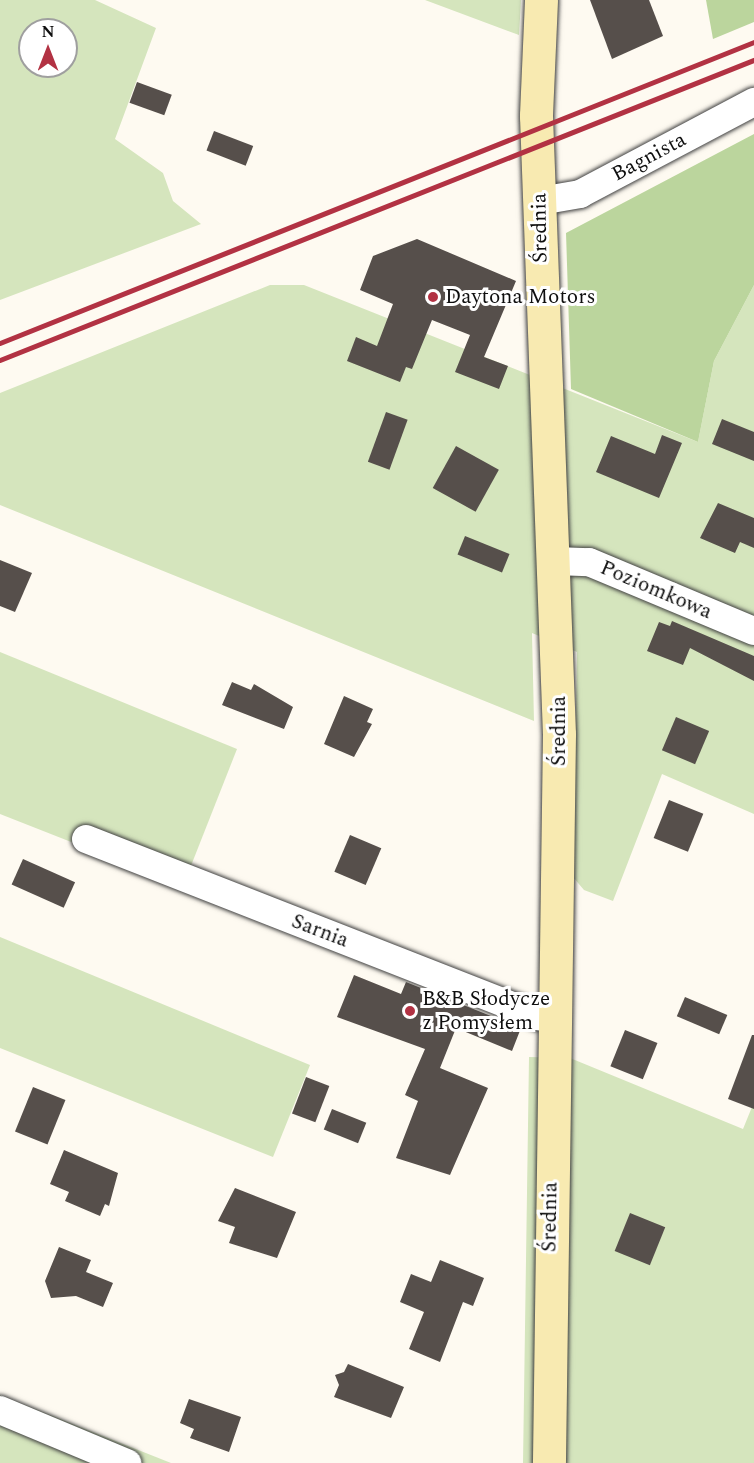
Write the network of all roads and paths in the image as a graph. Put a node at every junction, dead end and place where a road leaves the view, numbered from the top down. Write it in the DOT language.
graph roads {
  1 [pos="541,0"];
  2 [pos="754,102"];
  3 [pos="540,201"];
  4 [pos="555,561"];
  5 [pos="754,631"];
  6 [pos="86,839"];
  7 [pos="554,1018"];
  8 [pos="0,1410"];
  9 [pos="127,1463"];
  10 [pos="549,1463"];
  1 -- 3 [label="street, Średnia"];
  2 -- 3 [label="street, Bagnista"];
  3 -- 4 [label="street, Średnia"];
  4 -- 5 [label="street, Poziomkowa"];
  4 -- 7 [label="street, Średnia"];
  6 -- 7 [label="street, Sarnia"];
  7 -- 10 [label="street, Średnia"];
  8 -- 9 [label="street"];
}
